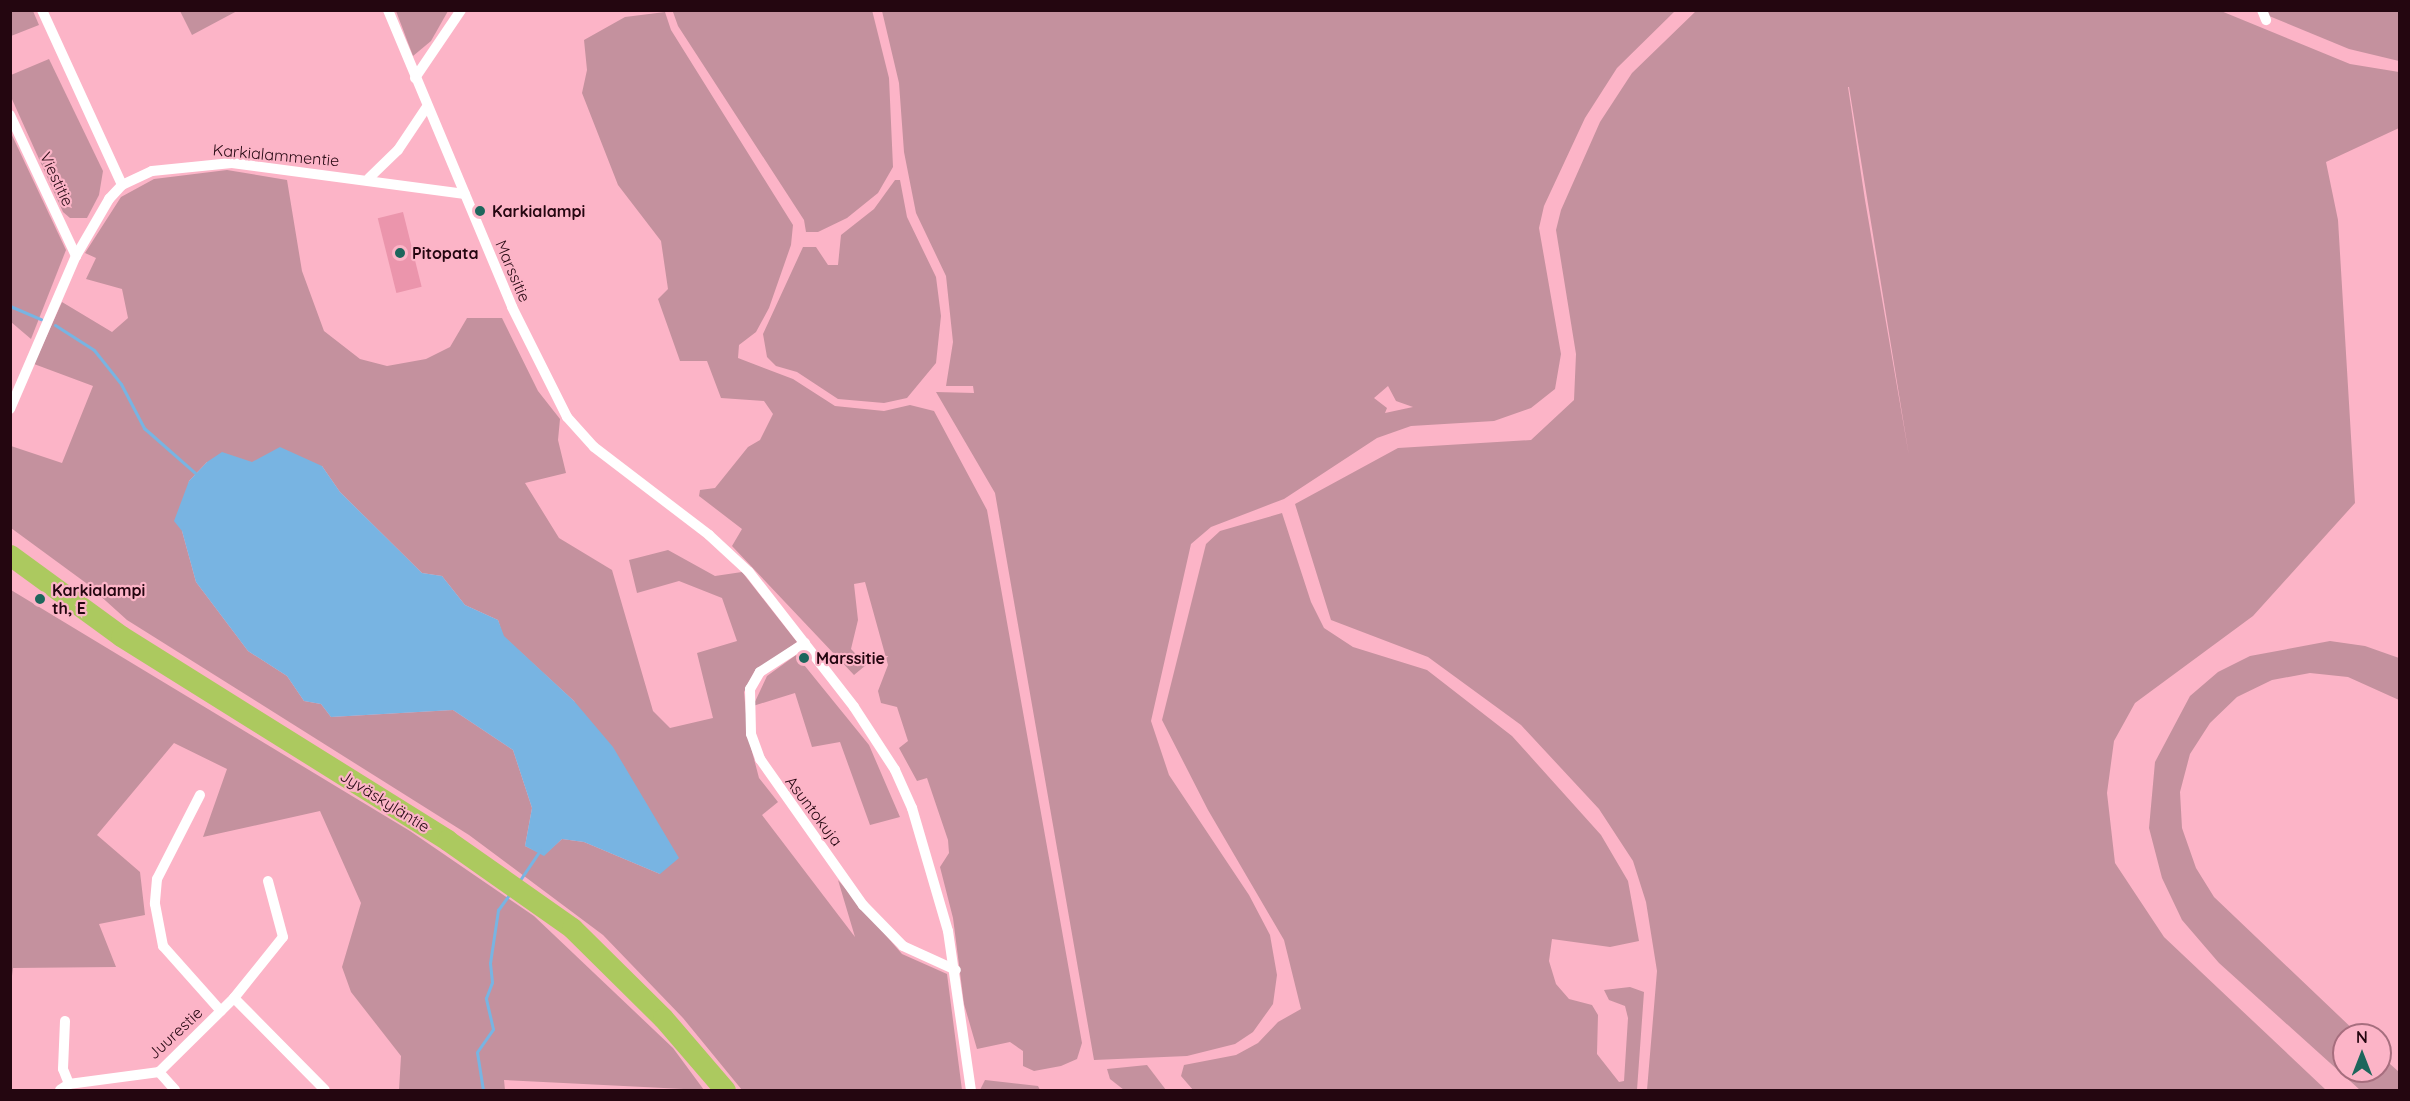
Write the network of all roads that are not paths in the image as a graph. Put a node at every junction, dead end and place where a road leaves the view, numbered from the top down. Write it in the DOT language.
graph roads {
  1 [pos="42,10"];
  2 [pos="388,10"];
  3 [pos="461,10"];
  4 [pos="415,78"];
  5 [pos="426,108"];
  6 [pos="10,115"];
  7 [pos="369,178"];
  8 [pos="122,185"];
  9 [pos="465,194"];
  10 [pos="76,256"];
  11 [pos="10,409"];
  12 [pos="10,555"];
  13 [pos="805,643"];
  14 [pos="200,795"];
  15 [pos="268,881"];
  16 [pos="956,970"];
  17 [pos="234,998"];
  18 [pos="221,1011"];
  19 [pos="66,1021"];
  20 [pos="159,1072"];
  21 [pos="64,1087"];
  22 [pos="175,1090"];
  23 [pos="324,1090"];
  24 [pos="725,1090"];
  25 [pos="971,1090"];
  1 -- 8 [label="street"];
  2 -- 4 [label="street, Marssitie"];
  3 -- 4 [label="street"];
  4 -- 5 [label="street, Marssitie"];
  5 -- 7 [label="street"];
  5 -- 9 [label="street, Marssitie"];
  6 -- 10 [label="street, Viestitie"];
  7 -- 8 [label="street, Karkialammentie"];
  7 -- 9 [label="street, Karkialammentie"];
  8 -- 10 [label="street, Karkialammentie"];
  9 -- 13 [label="street, Marssitie"];
  10 -- 11 [label="street, Karkialammentie"];
  12 -- 24 [label="highway, Jyväskyläntie"];
  13 -- 16 [label="street, Marssitie"];
  13 -- 16 [label="street, Asuntokuja"];
  14 -- 18 [label="street"];
  15 -- 17 [label="street, Juurestie"];
  16 -- 25 [label="street, Marssitie"];
  17 -- 18 [label="street, Juurestie"];
  17 -- 23 [label="street"];
  18 -- 20 [label="street, Juurestie"];
  19 -- 21 [label="street"];
  20 -- 21 [label="street, Juurestie"];
  20 -- 22 [label="street"];
}
